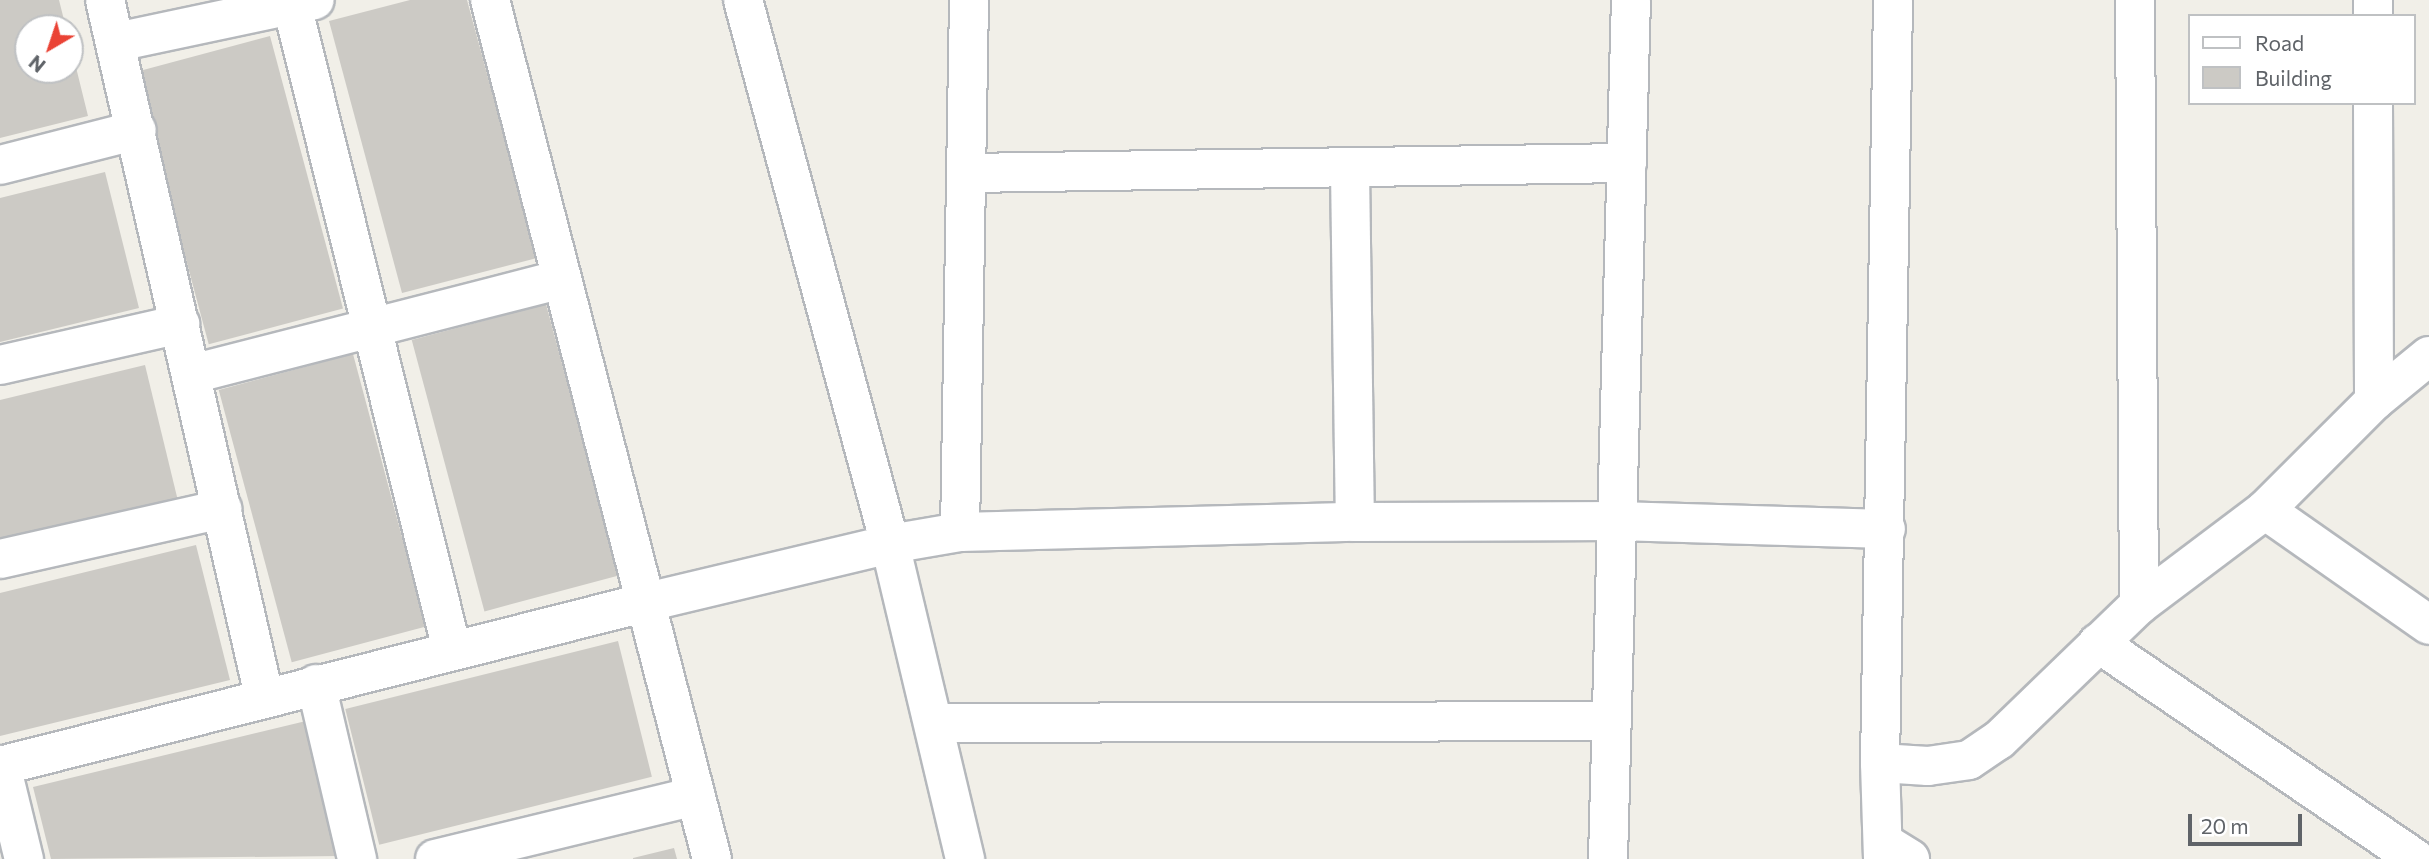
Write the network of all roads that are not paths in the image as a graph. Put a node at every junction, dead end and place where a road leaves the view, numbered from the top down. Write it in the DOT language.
graph roads {
  1 [pos="105,0"];
  2 [pos="490,0"];
  3 [pos="743,0"];
  4 [pos="969,0"];
  5 [pos="1631,0"];
  6 [pos="1893,0"];
  7 [pos="2136,0"];
  8 [pos="303,3"];
  9 [pos="117,42"];
  10 [pos="2374,105"];
  11 [pos="137,130"];
  12 [pos="1627,163"];
  13 [pos="0,165"];
  14 [pos="1350,170"];
  15 [pos="967,173"];
  16 [pos="561,279"];
  17 [pos="180,324"];
  18 [pos="373,329"];
  19 [pos="2429,356"];
  20 [pos="0,365"];
  21 [pos="192,374"];
  22 [pos="2374,401"];
  23 [pos="222,509"];
  24 [pos="2265,510"];
  25 [pos="1617,521"];
  26 [pos="1355,522"];
  27 [pos="1886,529"];
  28 [pos="960,532"];
  29 [pos="890,544"];
  30 [pos="0,559"];
  31 [pos="643,603"];
  32 [pos="2139,605"];
  33 [pos="2429,625"];
  34 [pos="2098,643"];
  35 [pos="452,650"];
  36 [pos="316,684"];
  37 [pos="264,696"];
  38 [pos="1612,722"];
  39 [pos="935,723"];
  40 [pos="1880,763"];
  41 [pos="1,765"];
  42 [pos="695,796"];
  43 [pos="1892,854"];
  44 [pos="24,859"];
  45 [pos="357,859"];
  46 [pos="435,859"];
  47 [pos="712,859"];
  48 [pos="965,859"];
  49 [pos="1608,859"];
  50 [pos="2416,859"];
  1 -- 9 [label="street"];
  2 -- 16 [label="street"];
  3 -- 29 [label="street"];
  4 -- 15 [label="street"];
  5 -- 12 [label="street"];
  6 -- 27 [label="street"];
  7 -- 32 [label="street"];
  8 -- 9 [label="street"];
  8 -- 18 [label="street"];
  9 -- 11 [label="street"];
  10 -- 22 [label="street"];
  11 -- 13 [label="street"];
  11 -- 17 [label="street"];
  12 -- 14 [label="street"];
  12 -- 25 [label="street"];
  14 -- 15 [label="street"];
  14 -- 26 [label="street"];
  15 -- 28 [label="street"];
  16 -- 18 [label="street"];
  16 -- 31 [label="street"];
  17 -- 20 [label="street"];
  17 -- 21 [label="street"];
  18 -- 21 [label="street"];
  18 -- 35 [label="street"];
  19 -- 22 [label="street"];
  21 -- 23 [label="street"];
  22 -- 24 [label="street"];
  23 -- 30 [label="street"];
  23 -- 37 [label="street"];
  24 -- 32 [label="street"];
  24 -- 33 [label="street"];
  25 -- 26 [label="street"];
  25 -- 27 [label="street"];
  25 -- 38 [label="street"];
  26 -- 28 [label="street"];
  27 -- 40 [label="street"];
  28 -- 29 [label="street"];
  29 -- 31 [label="street"];
  29 -- 39 [label="street"];
  31 -- 35 [label="street"];
  31 -- 42 [label="street"];
  32 -- 34 [label="street"];
  34 -- 40 [label="street"];
  34 -- 50 [label="street"];
  35 -- 36 [label="street"];
  36 -- 37 [label="street"];
  36 -- 45 [label="street"];
  37 -- 41 [label="street"];
  38 -- 39 [label="street"];
  38 -- 49 [label="street"];
  39 -- 48 [label="street"];
  40 -- 43 [label="street"];
  41 -- 44 [label="street"];
  42 -- 46 [label="street"];
  42 -- 47 [label="street"];
}
